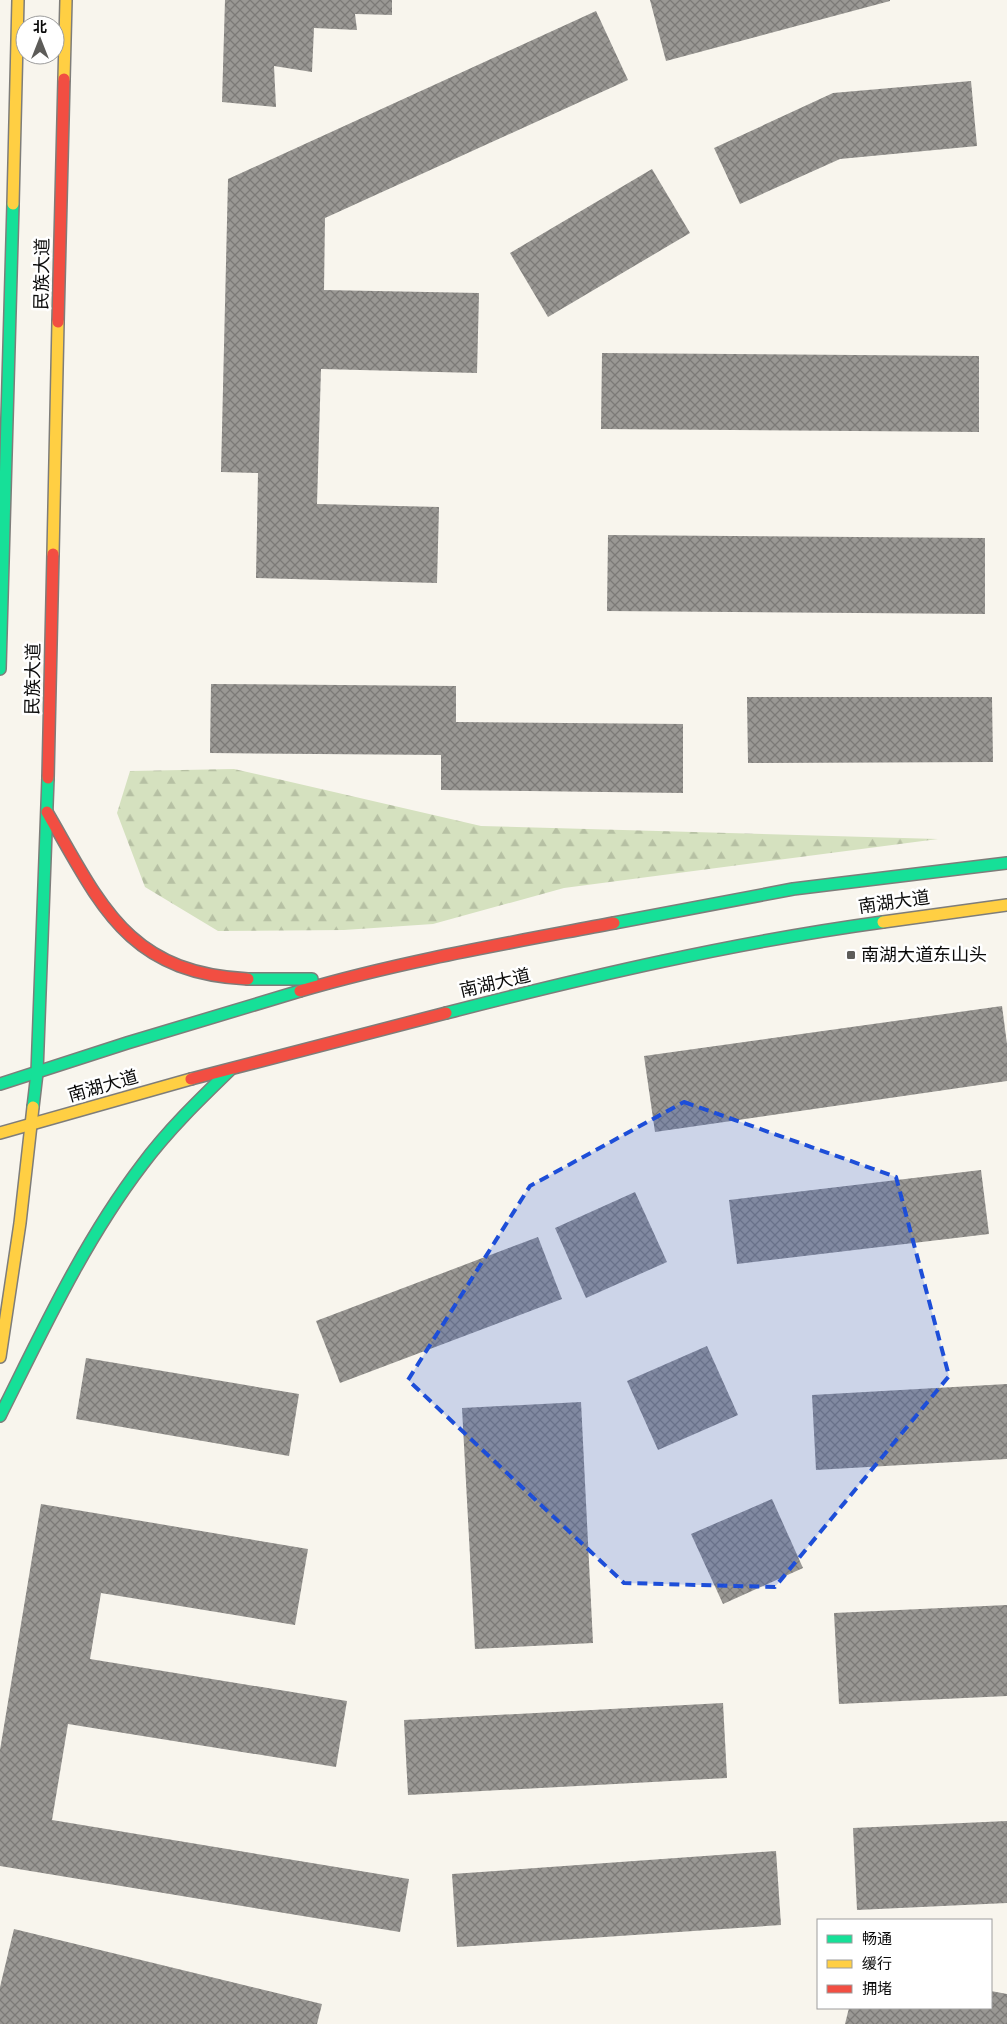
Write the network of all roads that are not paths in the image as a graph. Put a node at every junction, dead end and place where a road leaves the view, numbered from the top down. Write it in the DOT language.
graph roads {
  1 [pos="18,0"];
  2 [pos="66,0"];
  3 [pos="0,669"];
  4 [pos="47,812"];
  5 [pos="1007,863"];
  6 [pos="1007,905"];
  7 [pos="338,980"];
  8 [pos="232,1068"];
  9 [pos="37,1073"];
  10 [pos="0,1084"];
  11 [pos="32,1124"];
  12 [pos="0,1133"];
  13 [pos="0,1357"];
  14 [pos="0,1416"];
  1 -- 3 [label="main road, 民族大道"];
  2 -- 4 [label="main road, 民族大道"];
  4 -- 7 [label="main road"];
  4 -- 9 [label="main road, 民族大道"];
  5 -- 7 [label="main road, 南湖大道"];
  6 -- 8 [label="main road, 南湖大道"];
  7 -- 9 [label="main road, 南湖大道"];
  8 -- 11 [label="main road, 南湖大道"];
  8 -- 14 [label="main road"];
  9 -- 10 [label="main road, 南湖大道"];
  9 -- 11 [label="main road, 民族大道"];
  11 -- 12 [label="main road, 南湖大道"];
  11 -- 13 [label="main road, 民族大道"];
}
